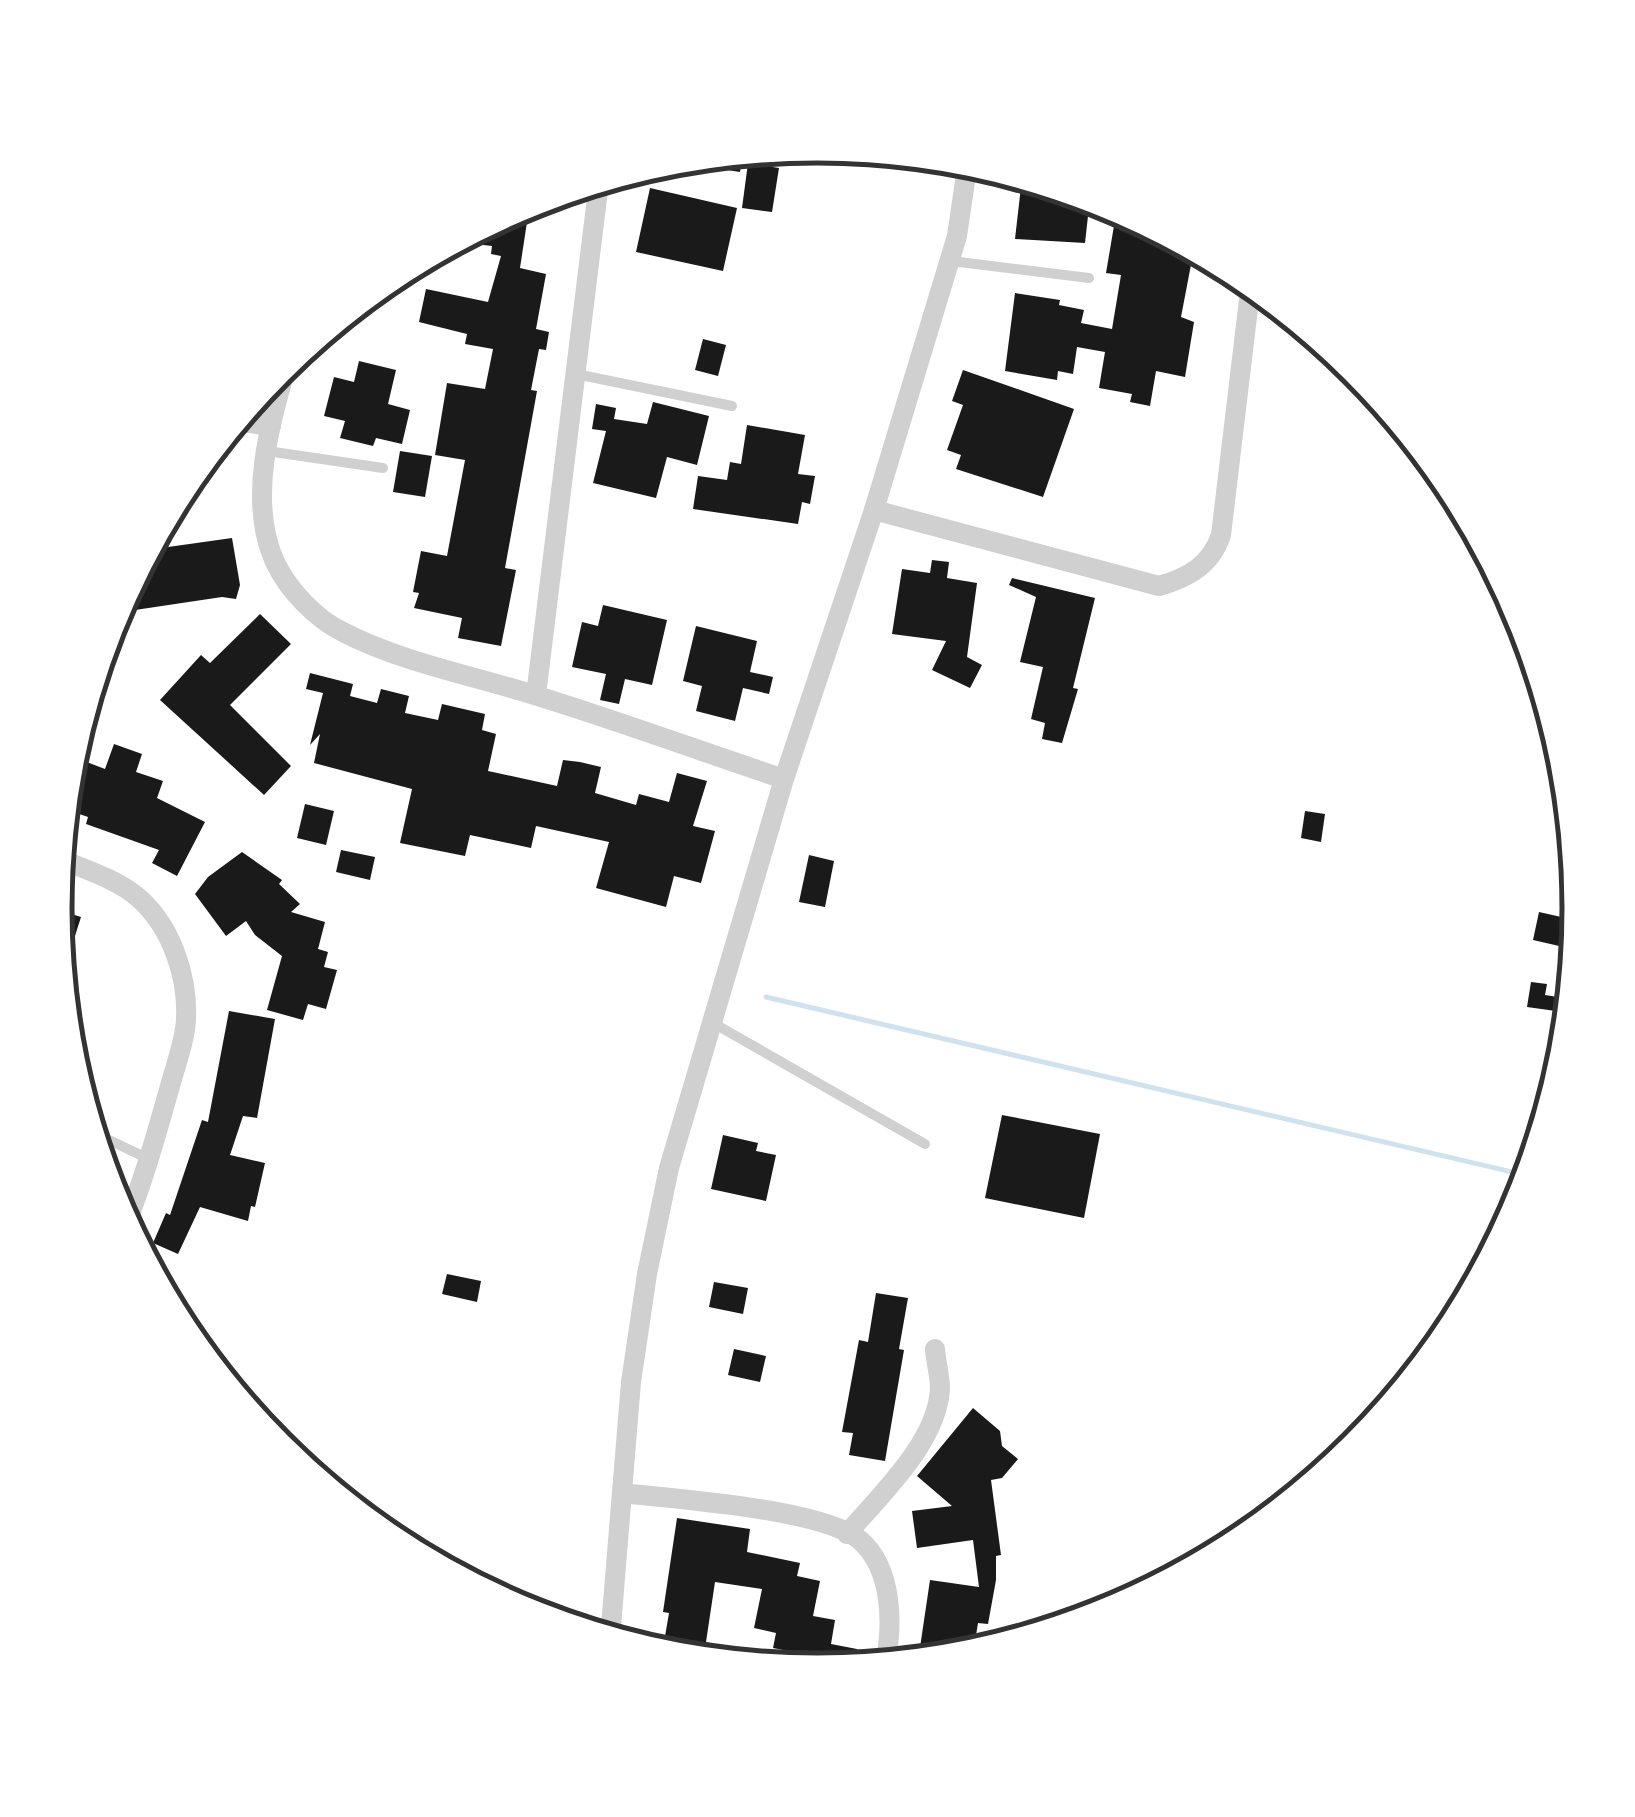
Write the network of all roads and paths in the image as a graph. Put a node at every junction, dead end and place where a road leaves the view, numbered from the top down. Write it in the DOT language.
graph roads {
  1 [pos="965,179"];
  2 [pos="597,197"];
  3 [pos="950,260"];
  4 [pos="1089,278"];
  5 [pos="1249,302"];
  6 [pos="576,374"];
  7 [pos="280,393"];
  8 [pos="732,406"];
  9 [pos="252,423"];
  10 [pos="272,426"];
  11 [pos="267,451"];
  12 [pos="382,468"];
  13 [pos="874,510"];
  14 [pos="536,695"];
  15 [pos="784,779"];
  16 [pos="74,864"];
  17 [pos="712,1023"];
  18 [pos="110,1141"];
  19 [pos="925,1144"];
  20 [pos="148,1159"];
  21 [pos="133,1203"];
  22 [pos="935,1350"];
  23 [pos="622,1493"];
  24 [pos="847,1534"];
  25 [pos="611,1624"];
  26 [pos="887,1650"];
  1 -- 3 [label="street"];
  2 -- 6 [label="street"];
  3 -- 4 [label="lane"];
  3 -- 13 [label="street"];
  5 -- 13 [label="street"];
  6 -- 8 [label="lane"];
  6 -- 14 [label="street"];
  7 -- 10 [label="street"];
  9 -- 10 [label="street"];
  10 -- 11 [label="street"];
  11 -- 12 [label="lane"];
  11 -- 14 [label="street"];
  13 -- 15 [label="street"];
  14 -- 15 [label="street"];
  15 -- 17 [label="street"];
  16 -- 20 [label="street"];
  17 -- 19 [label="lane"];
  17 -- 23 [label="street"];
  18 -- 20 [label="lane"];
  20 -- 21 [label="street"];
  22 -- 24 [label="street"];
  23 -- 24 [label="street"];
  23 -- 25 [label="street"];
  24 -- 26 [label="street"];
}
